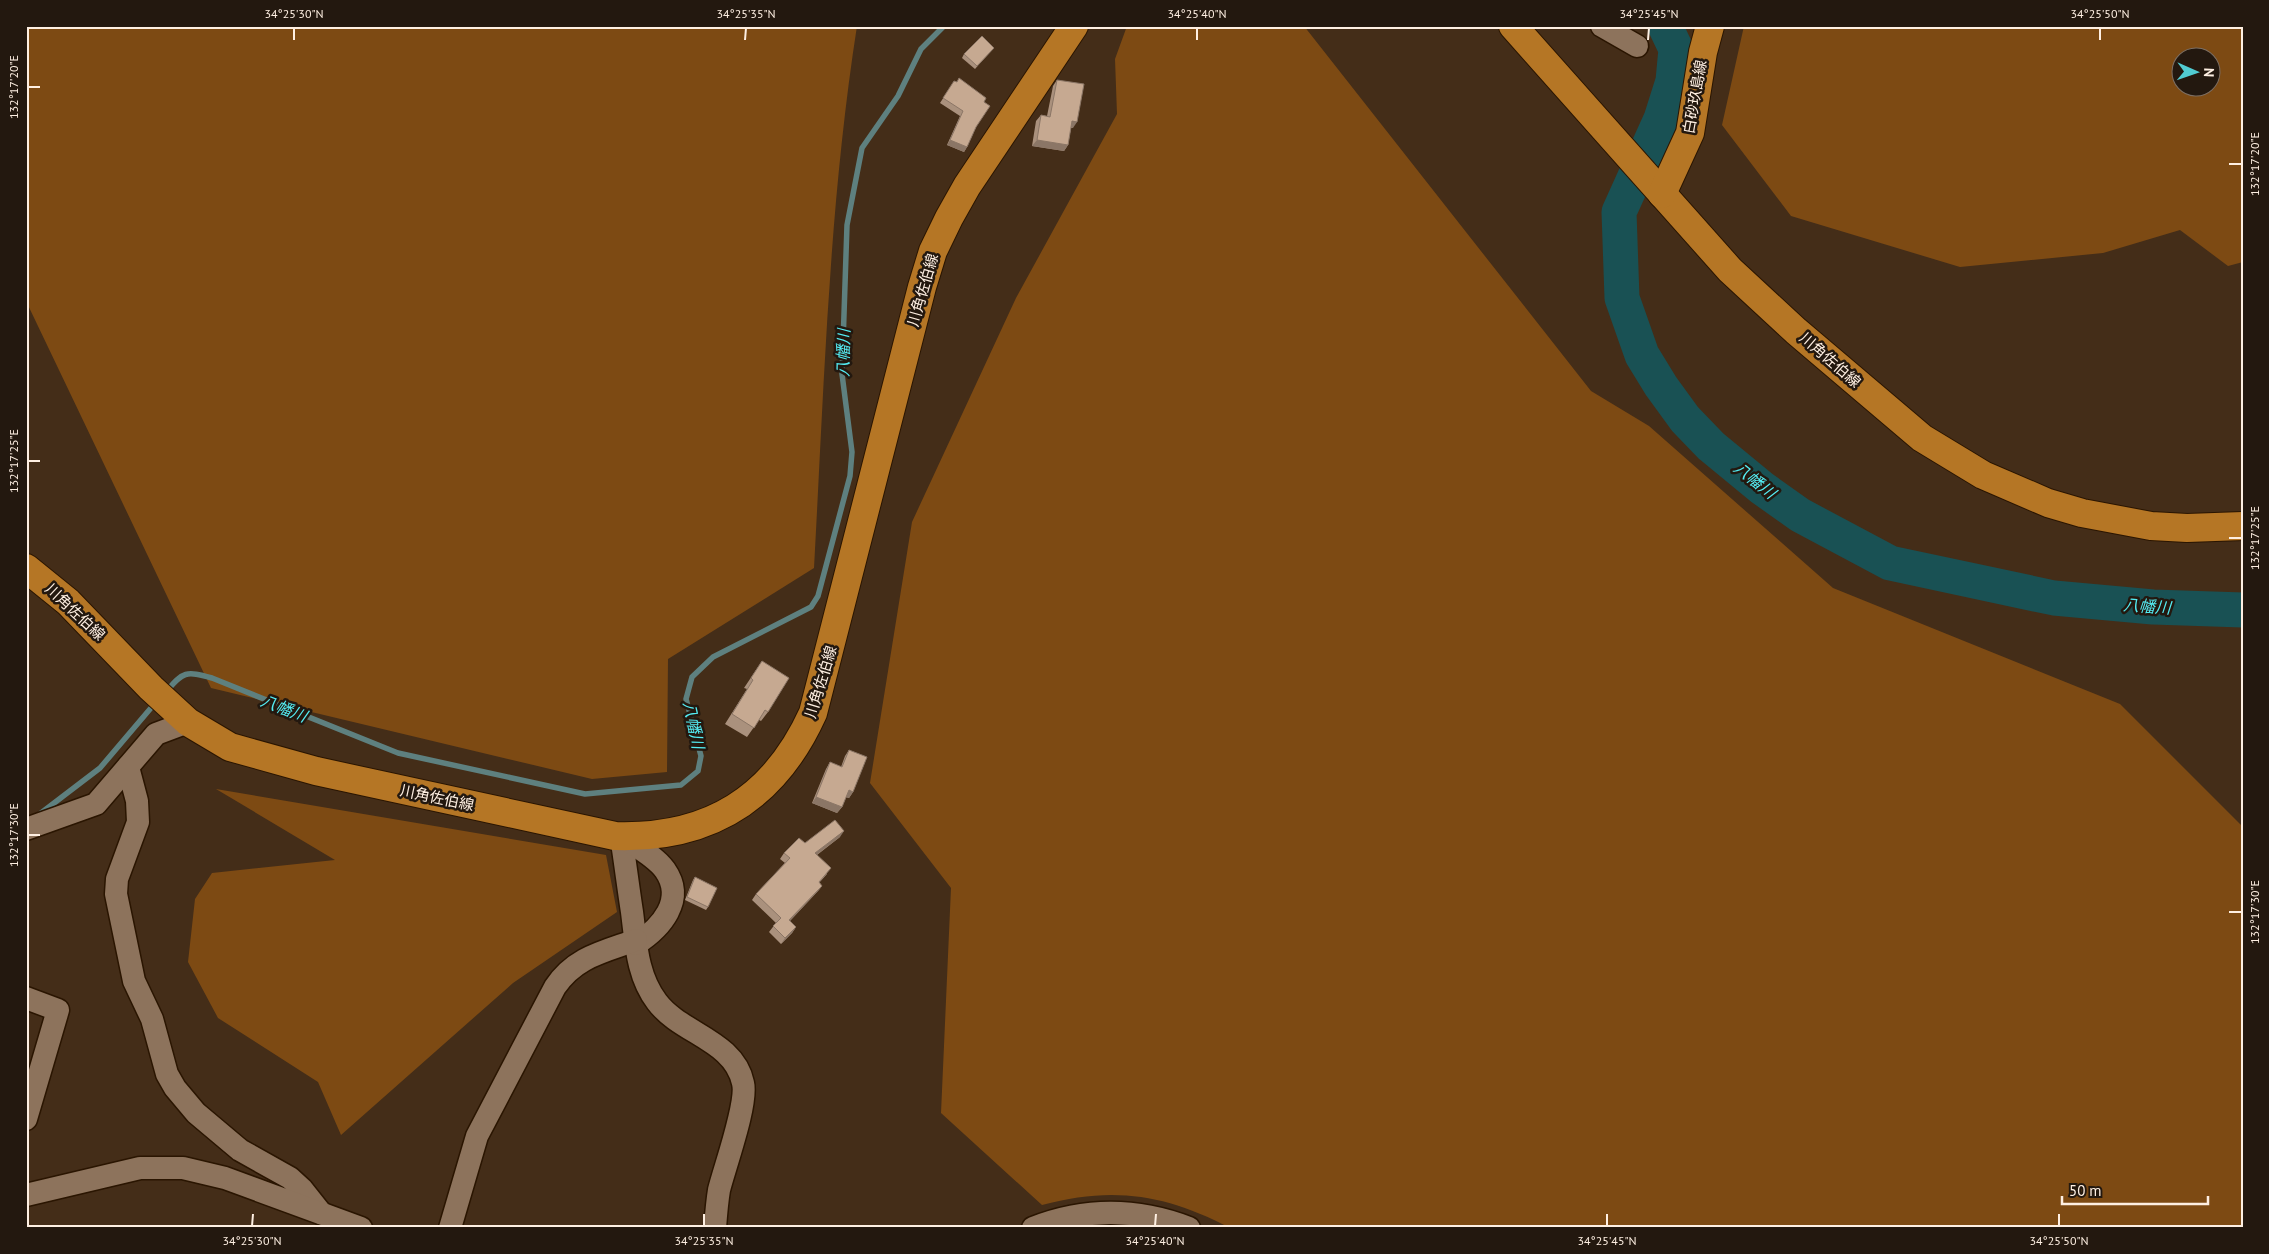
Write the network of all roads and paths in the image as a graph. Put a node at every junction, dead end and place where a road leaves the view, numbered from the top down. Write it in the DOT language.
graph roads {
  1 [pos="1074,26"];
  2 [pos="1513,26"];
  3 [pos="1602,26"];
  4 [pos="1710,26"];
  5 [pos="1637,46"];
  6 [pos="1660,192"];
  7 [pos="2243,526"];
  8 [pos="26,568"];
  9 [pos="181,715"];
  10 [pos="128,767"];
  11 [pos="26,829"];
  12 [pos="621,836"];
  13 [pos="636,942"];
  14 [pos="26,998"];
  15 [pos="26,1119"];
  16 [pos="26,1195"];
  17 [pos="321,1213"];
  18 [pos="361,1228"];
  19 [pos="450,1228"];
  20 [pos="715,1228"];
  21 [pos="1033,1228"];
  22 [pos="1189,1228"];
  1 -- 12 [label="main road, 川角佐伯線"];
  2 -- 6 [label="main road, 川角佐伯線"];
  3 -- 5 [label="street"];
  4 -- 6 [label="main road, 白砂玖島線"];
  6 -- 7 [label="main road, 川角佐伯線"];
  8 -- 9 [label="main road, 川角佐伯線"];
  9 -- 10 [label="street"];
  9 -- 12 [label="main road, 川角佐伯線"];
  10 -- 11 [label="street"];
  10 -- 17 [label="street"];
  12 -- 13 [label="street"];
  12 -- 13 [label="street"];
  13 -- 19 [label="street"];
  13 -- 20 [label="street"];
  14 -- 15 [label="street"];
  16 -- 17 [label="street"];
  17 -- 18 [label="street"];
  21 -- 22 [label="street"];
}
